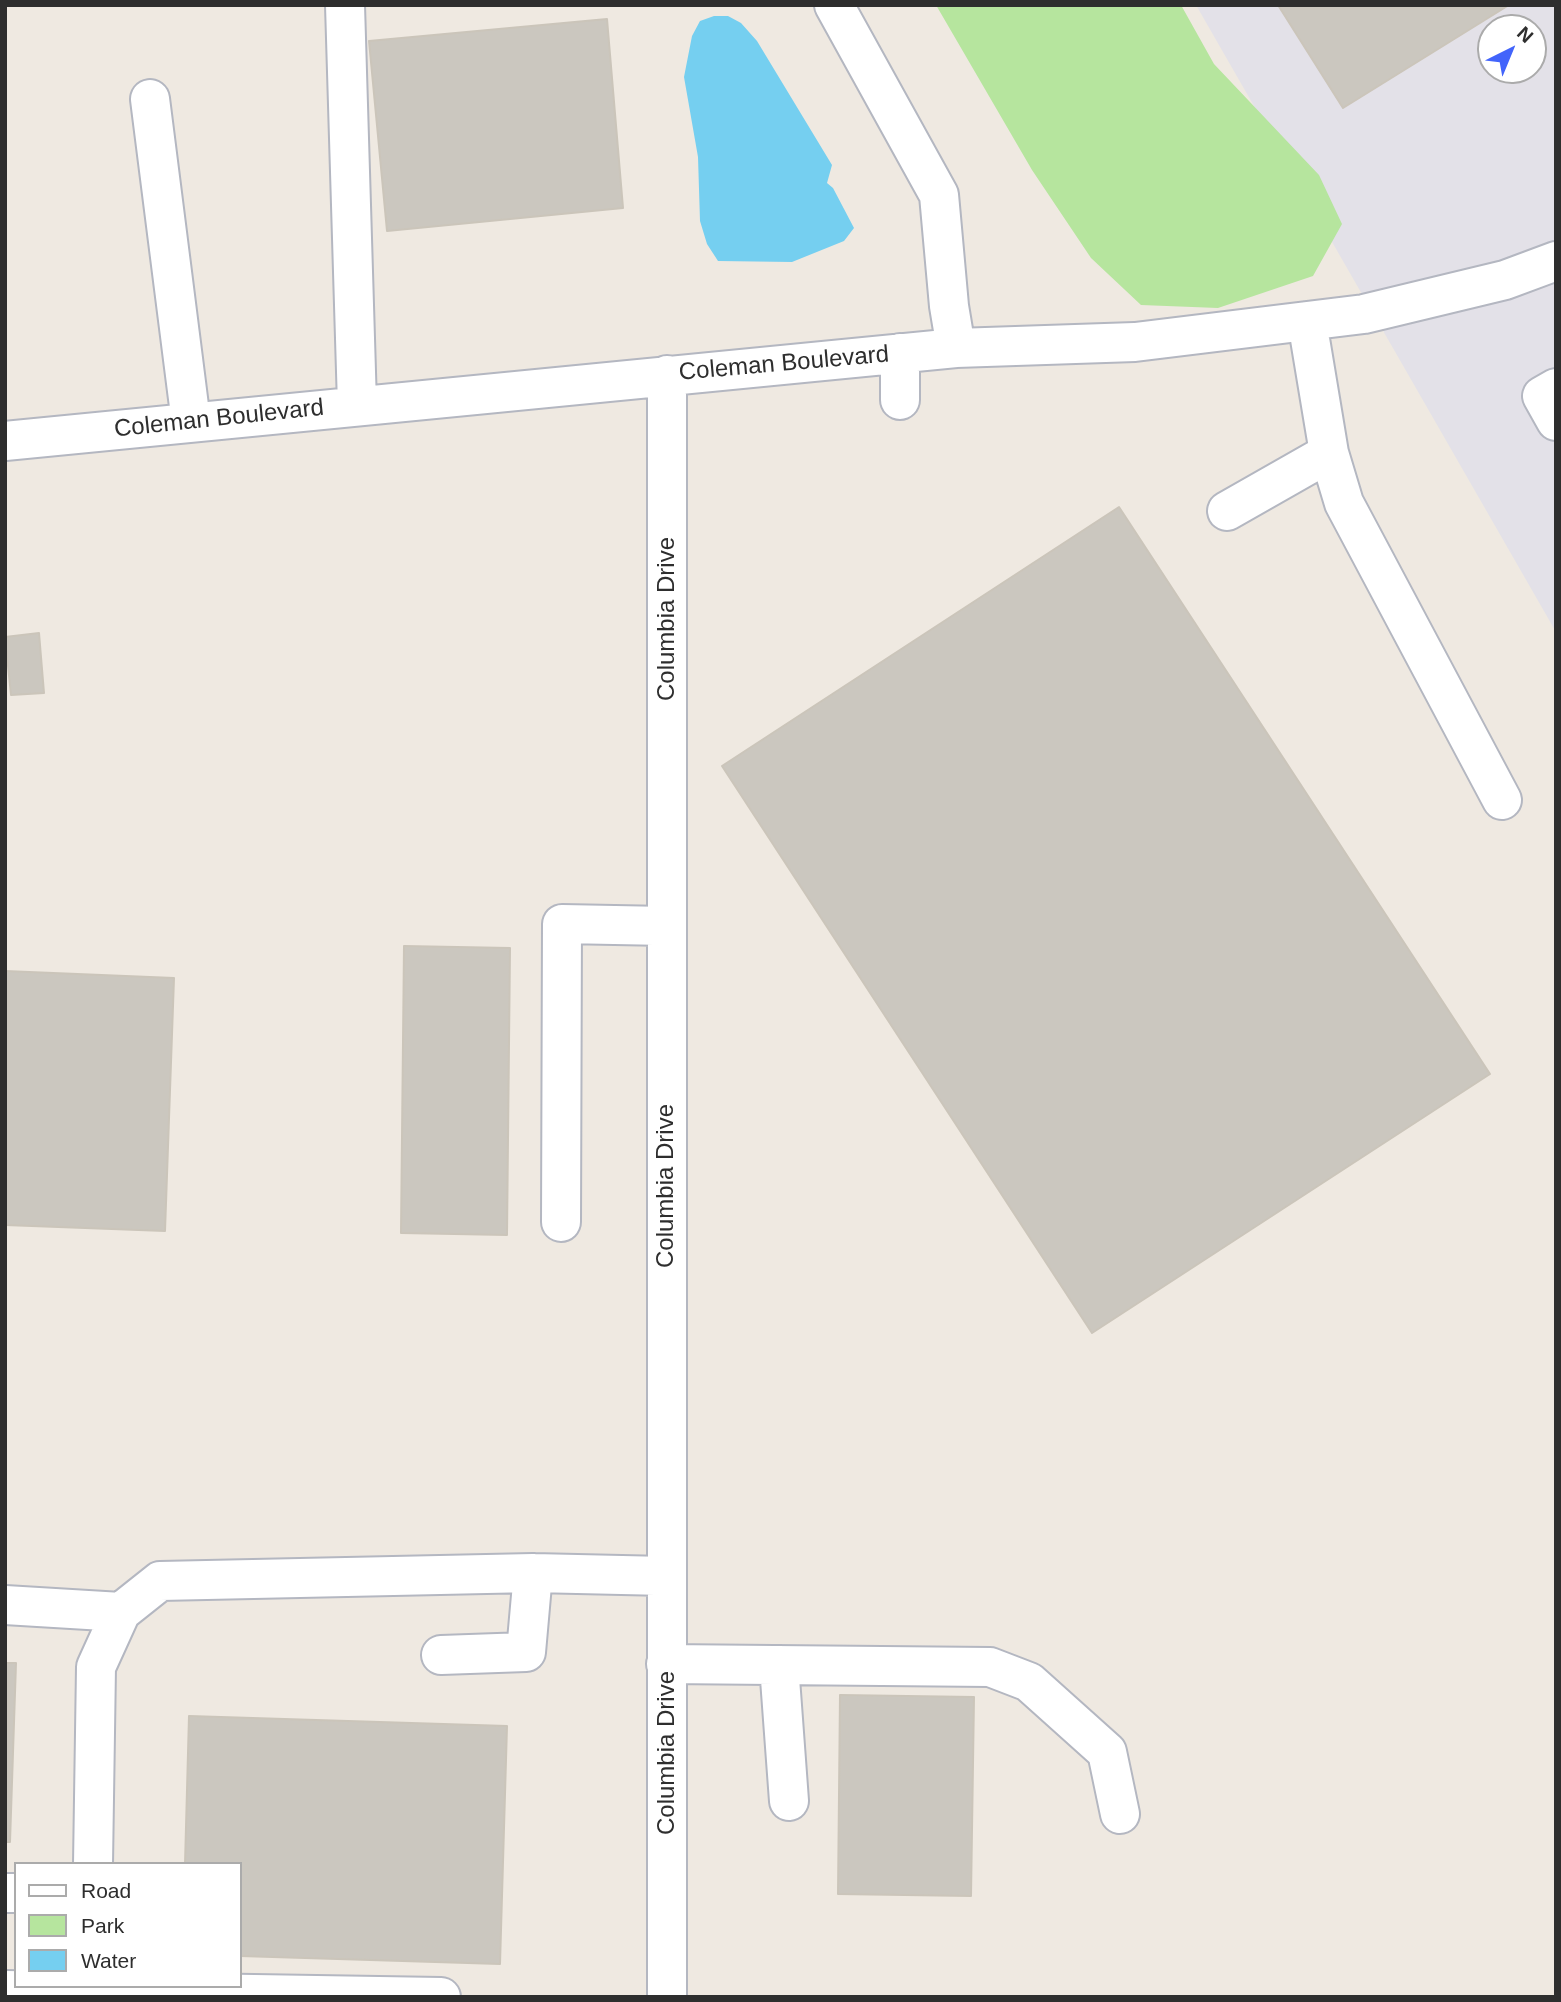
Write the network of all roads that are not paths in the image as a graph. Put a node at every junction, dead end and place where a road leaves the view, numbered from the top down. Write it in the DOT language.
graph roads {
  1 [pos="345,5"];
  2 [pos="834,5"];
  3 [pos="150,99"];
  4 [pos="1556,261"];
  5 [pos="1307,321"];
  6 [pos="956,348"];
  7 [pos="900,353"];
  8 [pos="667,374"];
  9 [pos="1556,388"];
  10 [pos="900,400"];
  11 [pos="357,405"];
  12 [pos="1556,421"];
  13 [pos="191,422"];
  14 [pos="5,441"];
  15 [pos="1329,453"];
  16 [pos="1227,512"];
  17 [pos="1502,800"];
  18 [pos="667,926"];
  19 [pos="561,1222"];
  20 [pos="533,1573"];
  21 [pos="666,1576"];
  22 [pos="5,1605"];
  23 [pos="121,1612"];
  24 [pos="441,1655"];
  25 [pos="666,1664"];
  26 [pos="779,1665"];
  27 [pos="789,1801"];
  28 [pos="1120,1814"];
  29 [pos="93,1862"];
  30 [pos="100,1989"];
  31 [pos="5,1990"];
  32 [pos="441,1997"];
  33 [pos="667,1997"];
  1 -- 11 [label="street"];
  2 -- 6 [label="street"];
  3 -- 13 [label="street"];
  4 -- 5 [label="street, Coleman Boulevard"];
  5 -- 6 [label="street, Coleman Boulevard"];
  5 -- 15 [label="street"];
  6 -- 7 [label="street, Coleman Boulevard"];
  7 -- 8 [label="street, Coleman Boulevard"];
  7 -- 10 [label="street"];
  8 -- 11 [label="street, Coleman Boulevard"];
  8 -- 18 [label="street, Columbia Drive"];
  9 -- 12 [label="street"];
  11 -- 13 [label="street, Coleman Boulevard"];
  13 -- 14 [label="street, Coleman Boulevard"];
  15 -- 16 [label="street"];
  15 -- 17 [label="street"];
  18 -- 19 [label="street"];
  18 -- 21 [label="street, Columbia Drive"];
  20 -- 21 [label="street"];
  20 -- 23 [label="street"];
  20 -- 24 [label="street"];
  21 -- 25 [label="street, Columbia Drive"];
  22 -- 23 [label="street"];
  23 -- 29 [label="street"];
  25 -- 26 [label="street"];
  25 -- 33 [label="street, Columbia Drive"];
  26 -- 27 [label="street"];
  26 -- 28 [label="street"];
  30 -- 31 [label="street"];
  30 -- 32 [label="street"];
}
